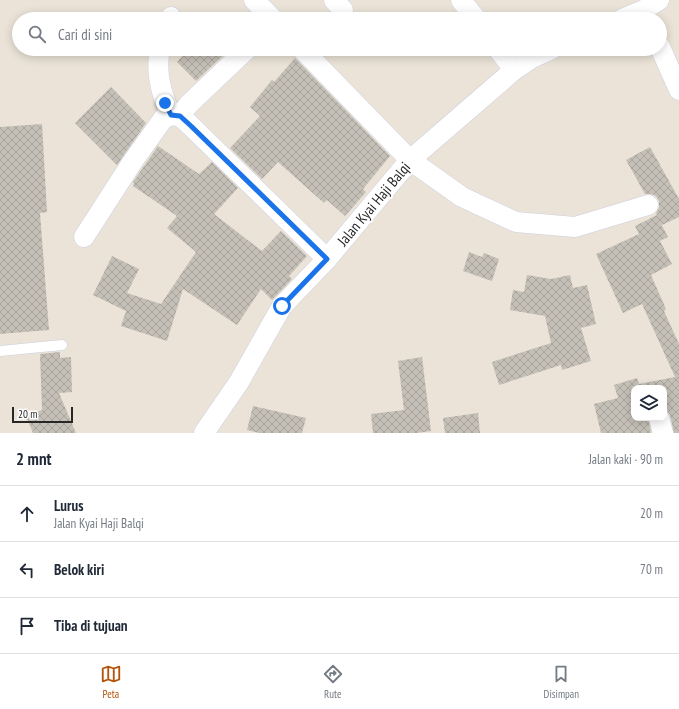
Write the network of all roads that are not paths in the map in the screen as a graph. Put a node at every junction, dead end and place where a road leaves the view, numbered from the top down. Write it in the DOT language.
graph roads {
  1 [pos="254,0"];
  2 [pos="461,0"];
  3 [pos="647,7"];
  4 [pos="266,12"];
  5 [pos="470,12"];
  6 [pos="637,12"];
  7 [pos="159,56"];
  8 [pos="240,56"];
  9 [pos="309,56"];
  10 [pos="503,56"];
  11 [pos="536,56"];
  12 [pos="664,56"];
  13 [pos="514,70"];
  14 [pos="679,90"];
  15 [pos="175,115"];
  16 [pos="410,160"];
  17 [pos="648,205"];
  18 [pos="84,237"];
  19 [pos="327,259"];
  20 [pos="62,345"];
  21 [pos="0,351"];
  22 [pos="660,421"];
  23 [pos="204,433"];
  24 [pos="663,433"];
  1 -- 4 [label="street"];
  2 -- 5 [label="street"];
  3 -- 6 [label="street"];
  7 -- 15 [label="street"];
  8 -- 15 [label="street"];
  9 -- 16 [label="street"];
  10 -- 13 [label="street"];
  11 -- 13 [label="street, Jalan Kyai Haji Balqi"];
  12 -- 14 [label="street"];
  13 -- 16 [label="street, Jalan Kyai Haji Balqi"];
  15 -- 18 [label="street"];
  15 -- 19 [label="street"];
  16 -- 17 [label="street"];
  16 -- 19 [label="street, Jalan Kyai Haji Balqi"];
  19 -- 23 [label="street, Jalan Kyai Haji Balqi"];
  20 -- 21 [label="lane"];
  22 -- 24 [label="street"];
}
